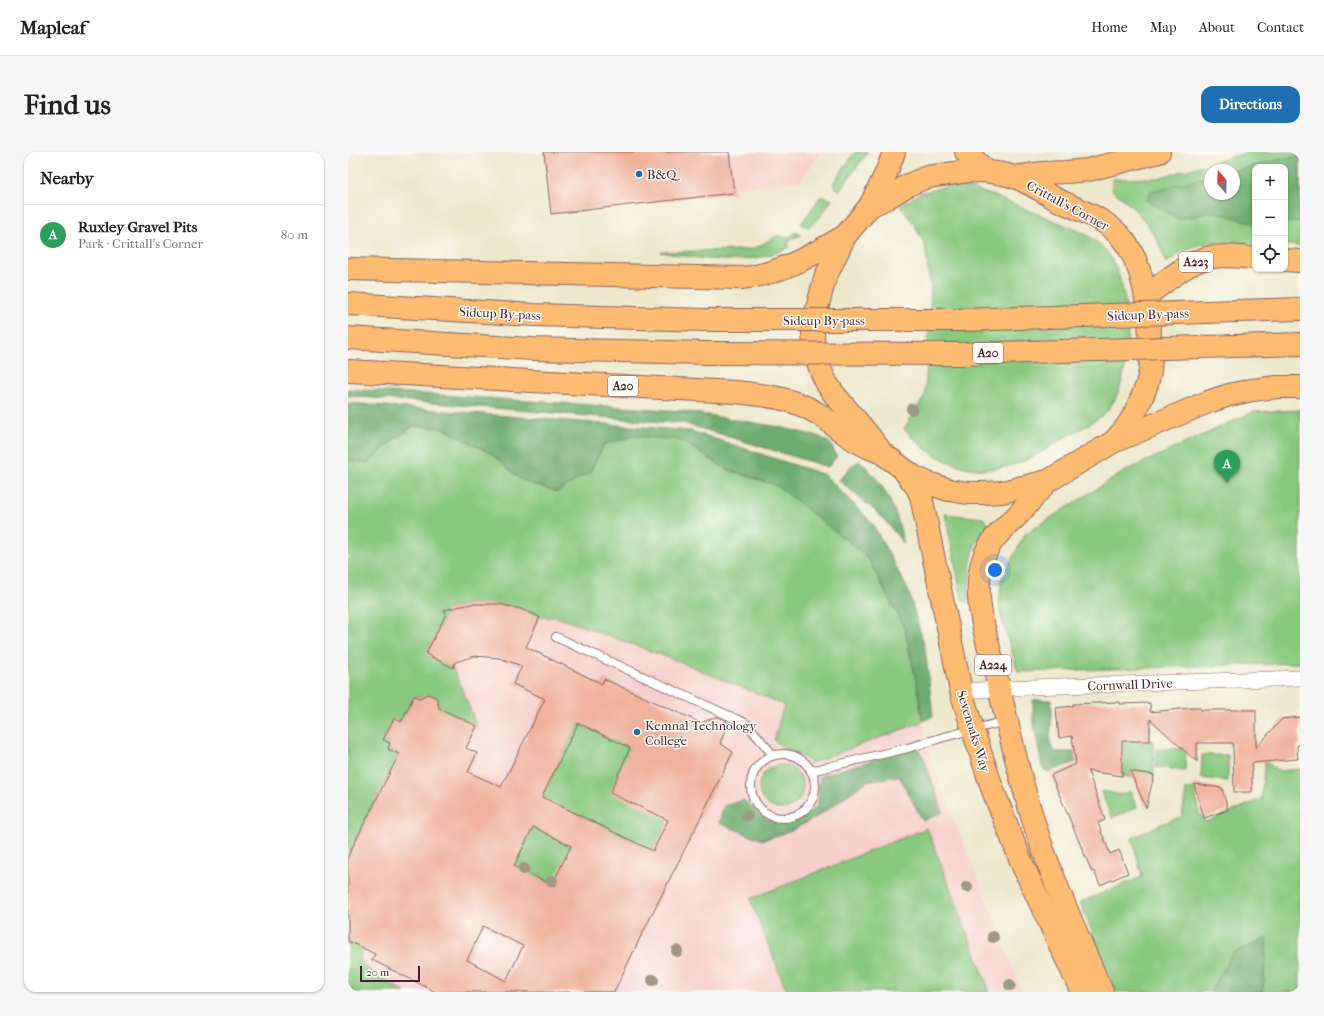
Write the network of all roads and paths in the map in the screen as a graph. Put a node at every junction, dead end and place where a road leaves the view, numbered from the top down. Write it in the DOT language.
graph roads {
  1 [pos="894,152"];
  2 [pos="966,152"];
  3 [pos="1159,152"];
  4 [pos="986,171"];
  5 [pos="1014,177"];
  6 [pos="870,206"];
  7 [pos="845,236"];
  8 [pos="1252,258"];
  9 [pos="1288,260"];
  10 [pos="1300,261"];
  11 [pos="348,269"];
  12 [pos="1146,296"];
  13 [pos="348,304"];
  14 [pos="1300,309"];
  15 [pos="348,338"];
  16 [pos="1300,344"];
  17 [pos="348,371"];
  18 [pos="1300,387"];
  19 [pos="1113,442"];
  20 [pos="889,459"];
  21 [pos="1048,481"];
  22 [pos="556,637"];
  23 [pos="1300,678"];
  24 [pos="999,689"];
  25 [pos="961,691"];
  26 [pos="1006,721"];
  27 [pos="973,730"];
  28 [pos="773,756"];
  29 [pos="811,771"];
  30 [pos="1082,992"];
  31 [pos="1102,992"];
  1 -- 6 [label="main road"];
  2 -- 4 [label="main road"];
  3 -- 5 [label="main road"];
  4 -- 5 [label="main road, Crittall's Corner"];
  4 -- 6 [label="main road, Crittall's Corner"];
  5 -- 12 [label="main road, Crittall's Corner"];
  6 -- 7 [label="main road, Crittall's Corner"];
  7 -- 11 [label="main road"];
  7 -- 20 [label="main road, Crittall's Corner"];
  8 -- 12 [label="main road, A223"];
  9 -- 10 [label="main road"];
  12 -- 19 [label="main road, Crittall's Corner"];
  13 -- 14 [label="main road, Sidcup By-pass, bridge"];
  15 -- 16 [label="main road, A20, bridge"];
  17 -- 20 [label="main road, A20"];
  18 -- 19 [label="main road"];
  19 -- 21 [label="main road, Crittall's Corner"];
  20 -- 21 [label="main road, Crittall's Corner"];
  20 -- 25 [label="main road, Sevenoaks Way / A224"];
  21 -- 24 [label="main road, A224"];
  22 -- 28 [label="lane"];
  23 -- 24 [label="street, Cornwall Drive"];
  24 -- 25 [label="street, Cornwall Drive"];
  24 -- 26 [label="main road, A224"];
  25 -- 27 [label="main road, Sevenoaks Way / A224"];
  26 -- 27 [label="lane"];
  26 -- 31 [label="main road, A224"];
  27 -- 29 [label="lane"];
  27 -- 30 [label="main road, Sevenoaks Way / A224"];
  28 -- 29 [label="lane"];
  28 -- 29 [label="lane"];
}
